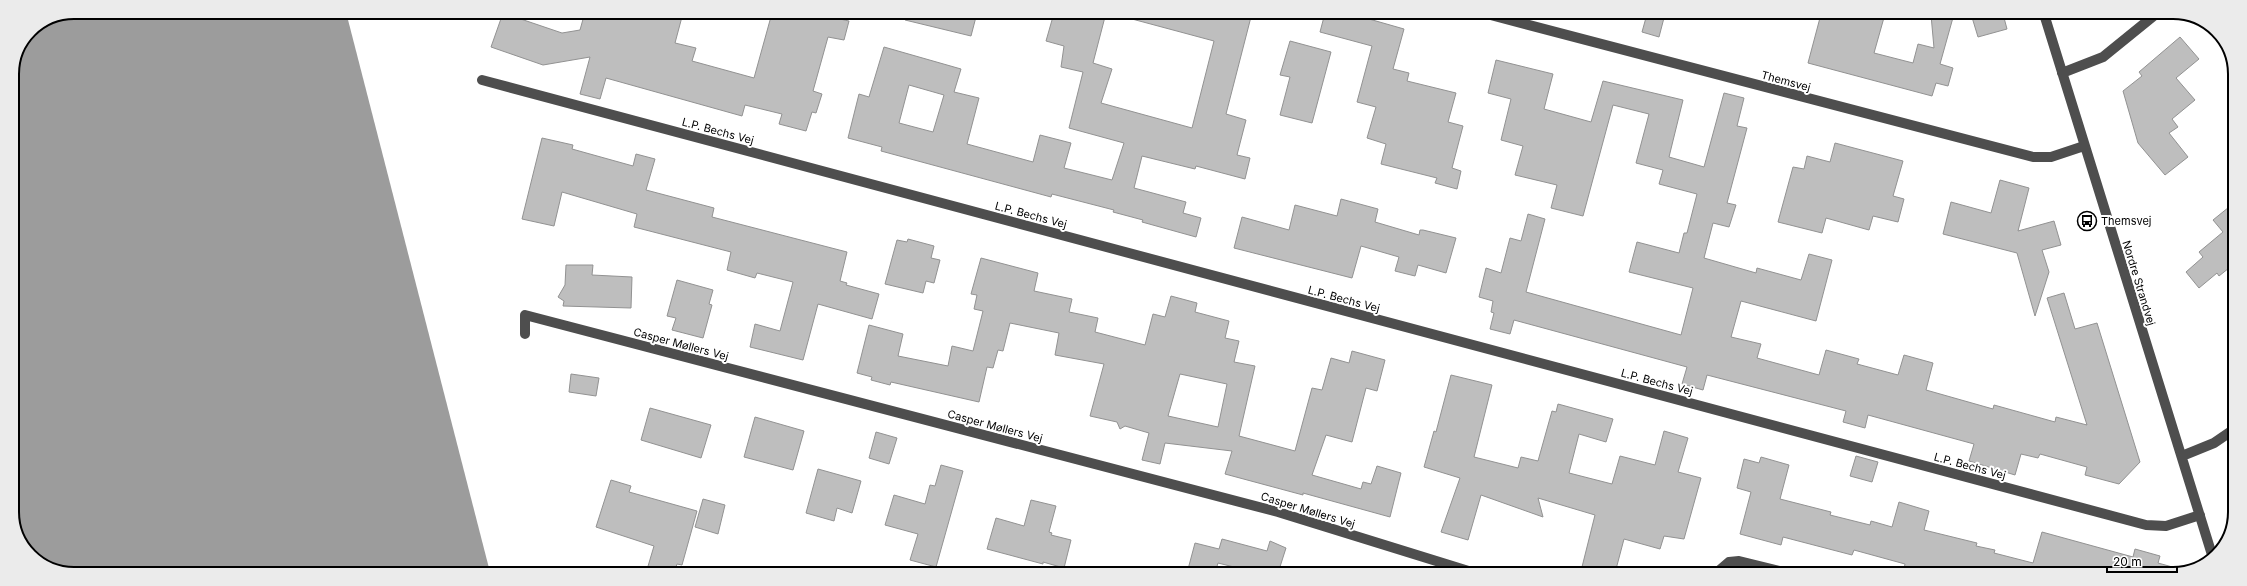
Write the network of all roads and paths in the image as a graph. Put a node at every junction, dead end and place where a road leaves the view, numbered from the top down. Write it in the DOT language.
graph roads {
  1 [pos="1506,19"];
  2 [pos="2046,19"];
  3 [pos="2150,19"];
  4 [pos="2062,73"];
  5 [pos="482,80"];
  6 [pos="2084,146"];
  7 [pos="525,334"];
  8 [pos="2228,433"];
  9 [pos="2182,456"];
  10 [pos="2200,515"];
  11 [pos="2211,552"];
  12 [pos="1456,567"];
  13 [pos="1723,567"];
  14 [pos="1763,567"];
  1 -- 6 [label="street, Themsvej"];
  2 -- 4 [label="street, Nordre Strandvej"];
  3 -- 4 [label="street"];
  4 -- 6 [label="street, Nordre Strandvej"];
  5 -- 10 [label="street, L.P. Bechs Vej"];
  6 -- 9 [label="street, Nordre Strandvej"];
  7 -- 12 [label="street, Casper Møllers Vej"];
  8 -- 9 [label="street"];
  9 -- 10 [label="street, Nordre Strandvej"];
  10 -- 11 [label="street, Nordre Strandvej"];
  13 -- 14 [label="street"];
}
